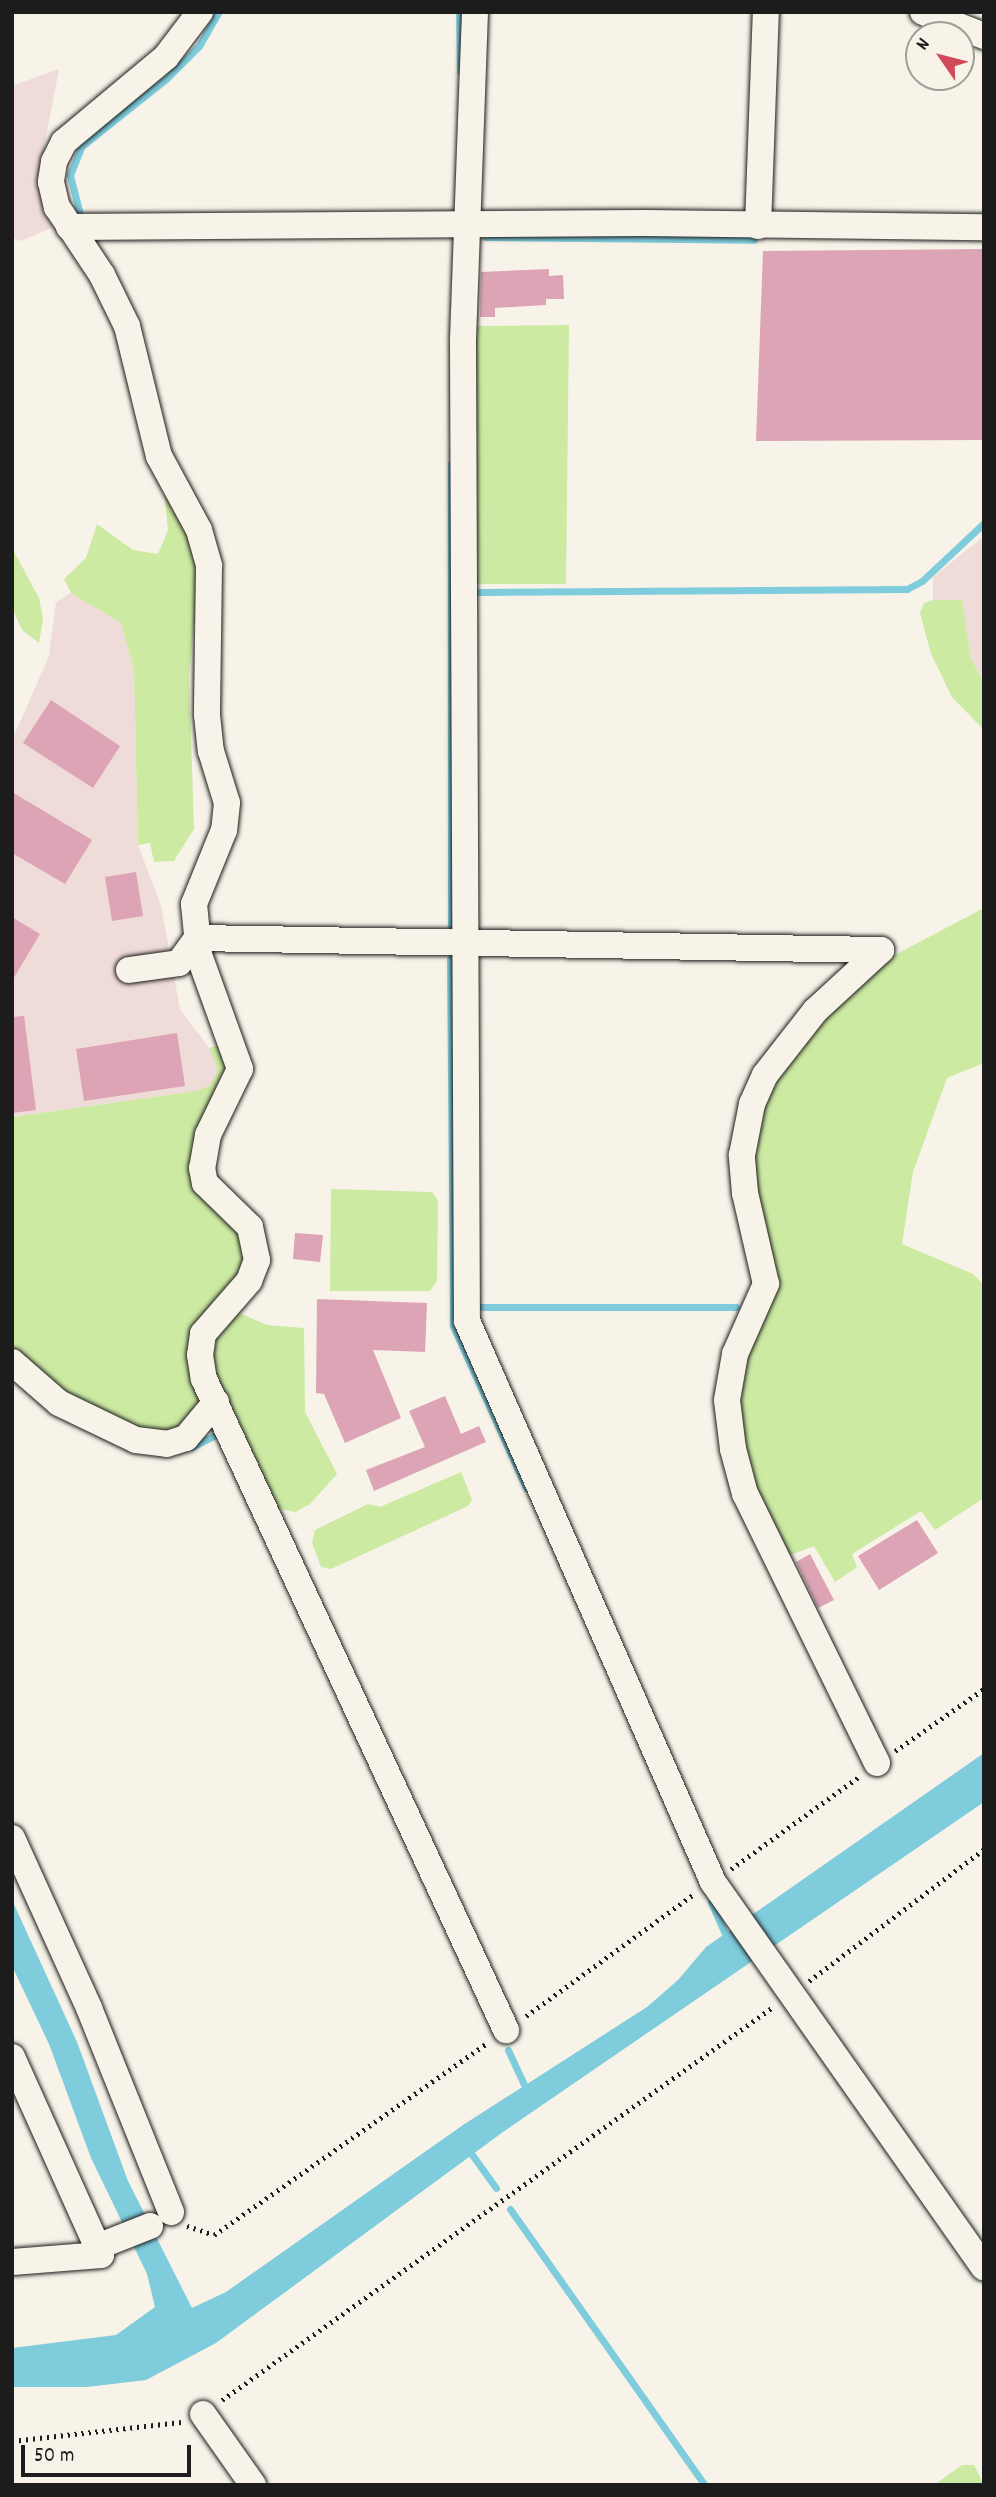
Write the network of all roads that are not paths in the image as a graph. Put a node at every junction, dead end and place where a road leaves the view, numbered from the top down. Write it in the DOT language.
graph roads {
  1 [pos="200,12"];
  2 [pos="475,12"];
  3 [pos="766,12"];
  4 [pos="923,12"];
  5 [pos="984,36"];
  6 [pos="758,226"];
  7 [pos="69,227"];
  8 [pos="469,227"];
  9 [pos="984,227"];
  10 [pos="197,938"];
  11 [pos="465,942"];
  12 [pos="129,970"];
  13 [pos="12,1362"];
  14 [pos="216,1402"];
  15 [pos="877,1763"];
  16 [pos="12,1838"];
  17 [pos="506,2030"];
  18 [pos="12,2057"];
  19 [pos="97,2247"];
  20 [pos="12,2262"];
  21 [pos="984,2267"];
  22 [pos="203,2414"];
  23 [pos="253,2485"];
  1 -- 7 [label="street"];
  2 -- 8 [label="street"];
  3 -- 6 [label="street"];
  4 -- 5 [label="street"];
  6 -- 8 [label="street"];
  6 -- 9 [label="street"];
  7 -- 8 [label="street"];
  7 -- 10 [label="street"];
  8 -- 11 [label="street"];
  10 -- 11 [label="street"];
  10 -- 12 [label="street"];
  10 -- 14 [label="street"];
  11 -- 15 [label="street"];
  11 -- 21 [label="street"];
  13 -- 14 [label="street"];
  14 -- 17 [label="street"];
  16 -- 19 [label="street"];
  18 -- 19 [label="street"];
  19 -- 20 [label="street"];
  22 -- 23 [label="street"];
}
